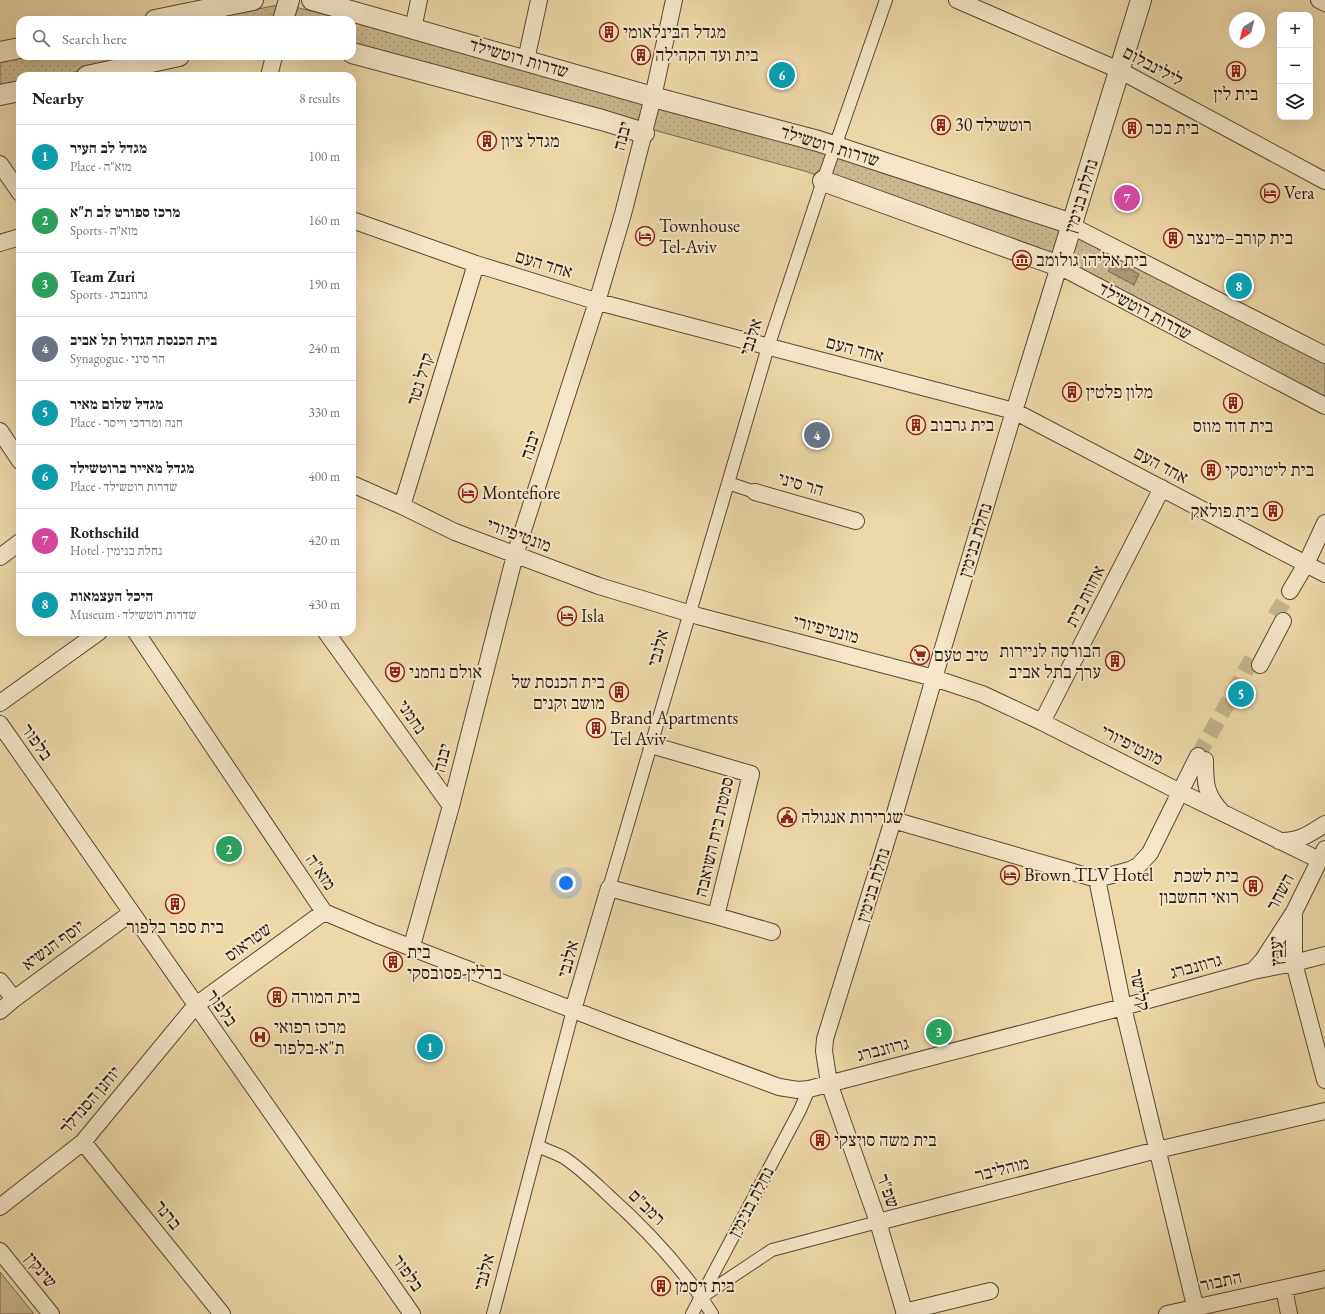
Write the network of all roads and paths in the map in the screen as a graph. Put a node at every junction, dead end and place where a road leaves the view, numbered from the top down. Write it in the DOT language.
graph roads {
  1 [pos="253,0"];
  2 [pos="289,0"];
  3 [pos="312,0"];
  4 [pos="419,0"];
  5 [pos="539,0"];
  6 [pos="674,0"];
  7 [pos="886,0"];
  8 [pos="957,0"];
  9 [pos="1142,0"];
  10 [pos="1319,0"];
  11 [pos="1325,4"];
  12 [pos="175,16"];
  13 [pos="284,16"];
  14 [pos="413,28"];
  15 [pos="16,49"];
  16 [pos="0,52"];
  17 [pos="356,54"];
  18 [pos="161,60"];
  19 [pos="273,60"];
  20 [pos="526,60"];
  21 [pos="1119,70"];
  22 [pos="105,72"];
  23 [pos="270,72"];
  24 [pos="16,92"];
  25 [pos="0,95"];
  26 [pos="653,96"];
  27 [pos="644,133"];
  28 [pos="835,147"];
  29 [pos="0,164"];
  30 [pos="823,181"];
  31 [pos="1325,181"];
  32 [pos="16,187"];
  33 [pos="356,226"];
  34 [pos="1072,226"];
  35 [pos="16,238"];
  36 [pos="0,243"];
  37 [pos="476,264"];
  38 [pos="1059,266"];
  39 [pos="597,302"];
  40 [pos="768,347"];
  41 [pos="1325,355"];
  42 [pos="1325,406"];
  43 [pos="1014,411"];
  44 [pos="0,431"];
  45 [pos="16,455"];
  46 [pos="734,485"];
  47 [pos="356,486"];
  48 [pos="1162,488"];
  49 [pos="755,492"];
  50 [pos="402,506"];
  51 [pos="856,521"];
  52 [pos="1325,523"];
  53 [pos="16,545"];
  54 [pos="515,555"];
  55 [pos="0,557"];
  56 [pos="1306,564"];
  57 [pos="1325,574"];
  58 [pos="1293,593"];
  59 [pos="689,613"];
  60 [pos="1279,619"];
  61 [pos="93,636"];
  62 [pos="139,636"];
  63 [pos="329,636"];
  64 [pos="1256,662"];
  65 [pos="934,678"];
  66 [pos="0,703"];
  67 [pos="1042,722"];
  68 [pos="0,724"];
  69 [pos="651,745"];
  70 [pos="1180,792"];
  71 [pos="450,806"];
  72 [pos="1222,813"];
  73 [pos="893,820"];
  74 [pos="1325,824"];
  75 [pos="1279,841"];
  76 [pos="1319,857"];
  77 [pos="1097,879"];
  78 [pos="609,888"];
  79 [pos="324,912"];
  80 [pos="1294,912"];
  81 [pos="132,913"];
  82 [pos="716,916"];
  83 [pos="772,932"];
  84 [pos="409,947"];
  85 [pos="1325,955"];
  86 [pos="1294,963"];
  87 [pos="1253,971"];
  88 [pos="0,981"];
  89 [pos="14,998"];
  90 [pos="196,1005"];
  91 [pos="1123,1007"];
  92 [pos="573,1010"];
  93 [pos="0,1011"];
  94 [pos="1325,1080"];
  95 [pos="829,1083"];
  96 [pos="810,1089"];
  97 [pos="1325,1112"];
  98 [pos="82,1142"];
  99 [pos="538,1146"];
  100 [pos="1157,1150"];
  101 [pos="0,1207"];
  102 [pos="878,1222"];
  103 [pos="0,1251"];
  104 [pos="1325,1279"];
  105 [pos="1284,1288"];
  106 [pos="990,1291"];
  107 [pos="701,1297"];
  108 [pos="1196,1311"];
  109 [pos="905,1313"];
  110 [pos="51,1314"];
  111 [pos="222,1314"];
  112 [pos="412,1314"];
  113 [pos="493,1314"];
  114 [pos="692,1314"];
  115 [pos="712,1314"];
  116 [pos="1167,1314"];
  117 [pos="1289,1314"];
  1 -- 12 [label="street"];
  2 -- 13 [label="street"];
  3 -- 14 [label="street, שדרות רוטשילד"];
  4 -- 14 [label="street"];
  5 -- 20 [label="street"];
  6 -- 26 [label="street, יבנה"];
  7 -- 28 [label="street, אלנבי"];
  8 -- 21 [label="street, לילינבלום"];
  9 -- 21 [label="street, נחלת בנימין"];
  10 -- 11 [label="street"];
  14 -- 20 [label="street, שדרות רוטשילד"];
  15 -- 16 [label="street"];
  17 -- 27 [label="street"];
  18 -- 22 [label="street"];
  19 -- 23 [label="street"];
  20 -- 26 [label="street, שדרות רוטשילד"];
  21 -- 31 [label="street, לילינבלום"];
  21 -- 34 [label="street, נחלת בנימין"];
  24 -- 25 [label="street"];
  26 -- 27 [label="street, יבנה"];
  26 -- 28 [label="street, שדרות רוטשילד"];
  27 -- 39 [label="street, יבנה"];
  28 -- 30 [label="street, אלנבי"];
  28 -- 34 [label="street, שדרות רוטשילד"];
  29 -- 32 [label="street"];
  30 -- 38 [label="street, שדרות רוטשילד"];
  30 -- 40 [label="street, אלנבי"];
  33 -- 37 [label="street, אחד העם"];
  34 -- 38 [label="street, נחלת בנימין"];
  34 -- 41 [label="street, שדרות רוטשילד"];
  35 -- 36 [label="street"];
  37 -- 39 [label="street, אחד העם"];
  37 -- 50 [label="street, קרל נטר"];
  38 -- 42 [label="street, שדרות רוטשילד"];
  38 -- 43 [label="street, נחלת בנימין"];
  39 -- 40 [label="street, אחד העם"];
  39 -- 54 [label="street, יבנה"];
  40 -- 43 [label="street, אחד העם"];
  40 -- 59 [label="street, אלנבי"];
  43 -- 48 [label="street, אחד העם"];
  43 -- 65 [label="street, נחלת בנימין"];
  44 -- 45 [label="street"];
  46 -- 49 [label="street, הר סיני"];
  47 -- 50 [label="street, מונטיפיורי"];
  48 -- 56 [label="street, אחד העם"];
  48 -- 67 [label="street, אחוזת בית"];
  49 -- 51 [label="street, הר סיני"];
  50 -- 54 [label="street, מונטיפיורי"];
  52 -- 56 [label="street"];
  53 -- 55 [label="street"];
  54 -- 59 [label="street, מונטיפיורי"];
  54 -- 71 [label="street, יבנה"];
  56 -- 57 [label="street, אחד העם"];
  56 -- 58 [label="street"];
  59 -- 65 [label="street, מונטיפיורי"];
  59 -- 69 [label="street, אלנבי"];
  60 -- 64 [label="street"];
  61 -- 66 [label="street"];
  62 -- 79 [label="street, מזא\"ה"];
  63 -- 71 [label="street, נחמני"];
  65 -- 67 [label="street, מונטיפיורי"];
  65 -- 73 [label="street, נחלת בנימין"];
  67 -- 70 [label="street, מונטיפיורי"];
  68 -- 81 [label="street, בלפור"];
  69 -- 78 [label="street, אלנבי"];
  69 -- 82 [label="street, סמטת בית השואבה"];
  70 -- 72 [label="street, מונטיפיורי"];
  70 -- 72 [label="street"];
  70 -- 77 [label="street"];
  71 -- 84 [label="street, יבנה"];
  72 -- 75 [label="street, מונטיפיורי"];
  73 -- 77 [label="street"];
  73 -- 95 [label="street, נחלת בנימין"];
  74 -- 75 [label="street"];
  75 -- 76 [label="street, מונטיפיורי"];
  76 -- 80 [label="street, השחר"];
  77 -- 91 [label="street, קלישר"];
  78 -- 82 [label="street, סמטת בית השואבה"];
  78 -- 92 [label="street, אלנבי"];
  79 -- 84 [label="street, מזא\"ה"];
  79 -- 90 [label="street, שטראוס"];
  80 -- 86 [label="street, יעבץ"];
  80 -- 87 [label="street, השחר"];
  81 -- 89 [label="street, יוסף הנשיא"];
  81 -- 90 [label="street, בלפור"];
  82 -- 83 [label="street, סמטת בית השואבה"];
  84 -- 92 [label="street, מזא\"ה"];
  85 -- 86 [label="street, גרוזנברג"];
  86 -- 87 [label="street, גרוזנברג"];
  86 -- 94 [label="street, יעבץ"];
  87 -- 91 [label="street, גרוזנברג"];
  88 -- 89 [label="street"];
  89 -- 93 [label="street, יוסף הנשיא"];
  90 -- 98 [label="street, יוחנן הסנדלר"];
  90 -- 112 [label="street, בלפור"];
  91 -- 95 [label="street, גרוזנברג"];
  91 -- 100 [label="street, קלישר"];
  92 -- 96 [label="street, גרוזנברג"];
  92 -- 99 [label="street, אלנבי"];
  95 -- 96 [label="street, גרוזנברג"];
  95 -- 102 [label="street, שפ\"ר"];
  96 -- 107 [label="street, נחלת בנימין"];
  97 -- 100 [label="street, מוהליבר"];
  98 -- 101 [label="street, יוחנן הסנדלר"];
  98 -- 111 [label="street, ברנר"];
  99 -- 107 [label="street, רמב\"ם"];
  99 -- 113 [label="street, אלנבי"];
  100 -- 102 [label="street, מוהליבר"];
  100 -- 108 [label="street, קלישר"];
  102 -- 107 [label="street, מוהליבר"];
  102 -- 109 [label="street, שפ\"ר"];
  103 -- 110 [label="street, שינקין"];
  104 -- 105 [label="street, התבור"];
  105 -- 108 [label="street, התבור"];
  105 -- 117 [label="street"];
  106 -- 109 [label="street"];
  107 -- 114 [label="street, נחלת בנימין"];
  107 -- 115 [label="street, רמב\"ם"];
  108 -- 116 [label="street, התבור"];
}
